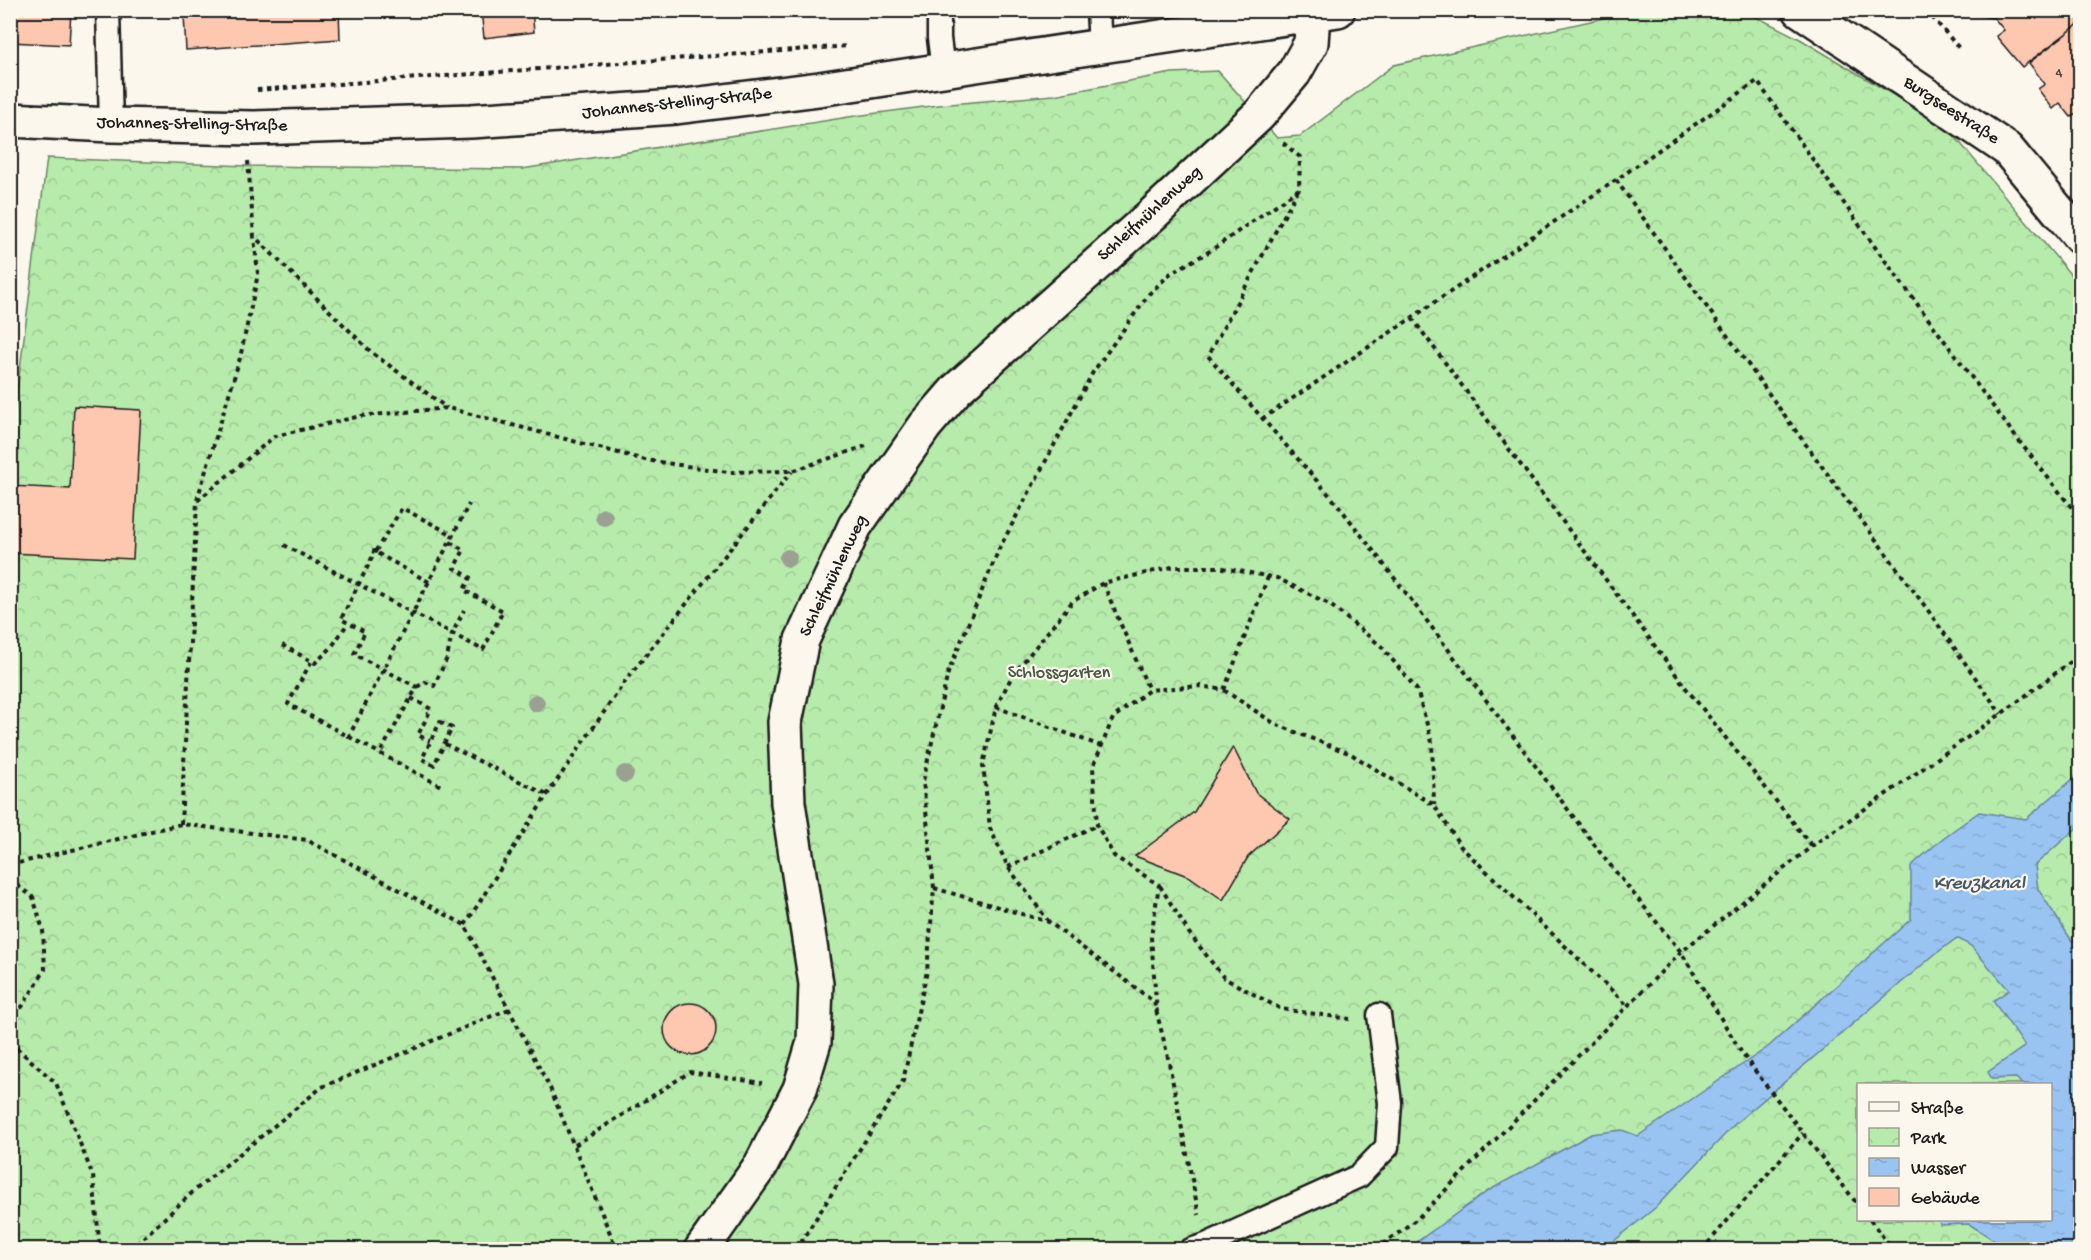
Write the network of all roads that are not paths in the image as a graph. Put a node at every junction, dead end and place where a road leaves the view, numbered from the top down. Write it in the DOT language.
graph roads {
  1 [pos="108,10"];
  2 [pos="939,10"];
  3 [pos="1098,10"];
  4 [pos="1800,10"];
  5 [pos="1326,12"];
  6 [pos="1100,46"];
  7 [pos="944,70"];
  8 [pos="10,120"];
  9 [pos="111,125"];
  10 [pos="2080,237"];
  11 [pos="1380,1019"];
  12 [pos="1198,1247"];
  13 [pos="701,1250"];
  1 -- 9 [label="lane"];
  2 -- 7 [label="lane"];
  3 -- 6 [label="lane"];
  4 -- 10 [label="street, Burgseestraße"];
  5 -- 6 [label="street, Johannes-Stelling-Straße"];
  5 -- 13 [label="street, Schleifmühlenweg"];
  6 -- 7 [label="street, Johannes-Stelling-Straße"];
  7 -- 9 [label="street, Johannes-Stelling-Straße"];
  8 -- 9 [label="street, Johannes-Stelling-Straße"];
  11 -- 12 [label="lane"];
}
